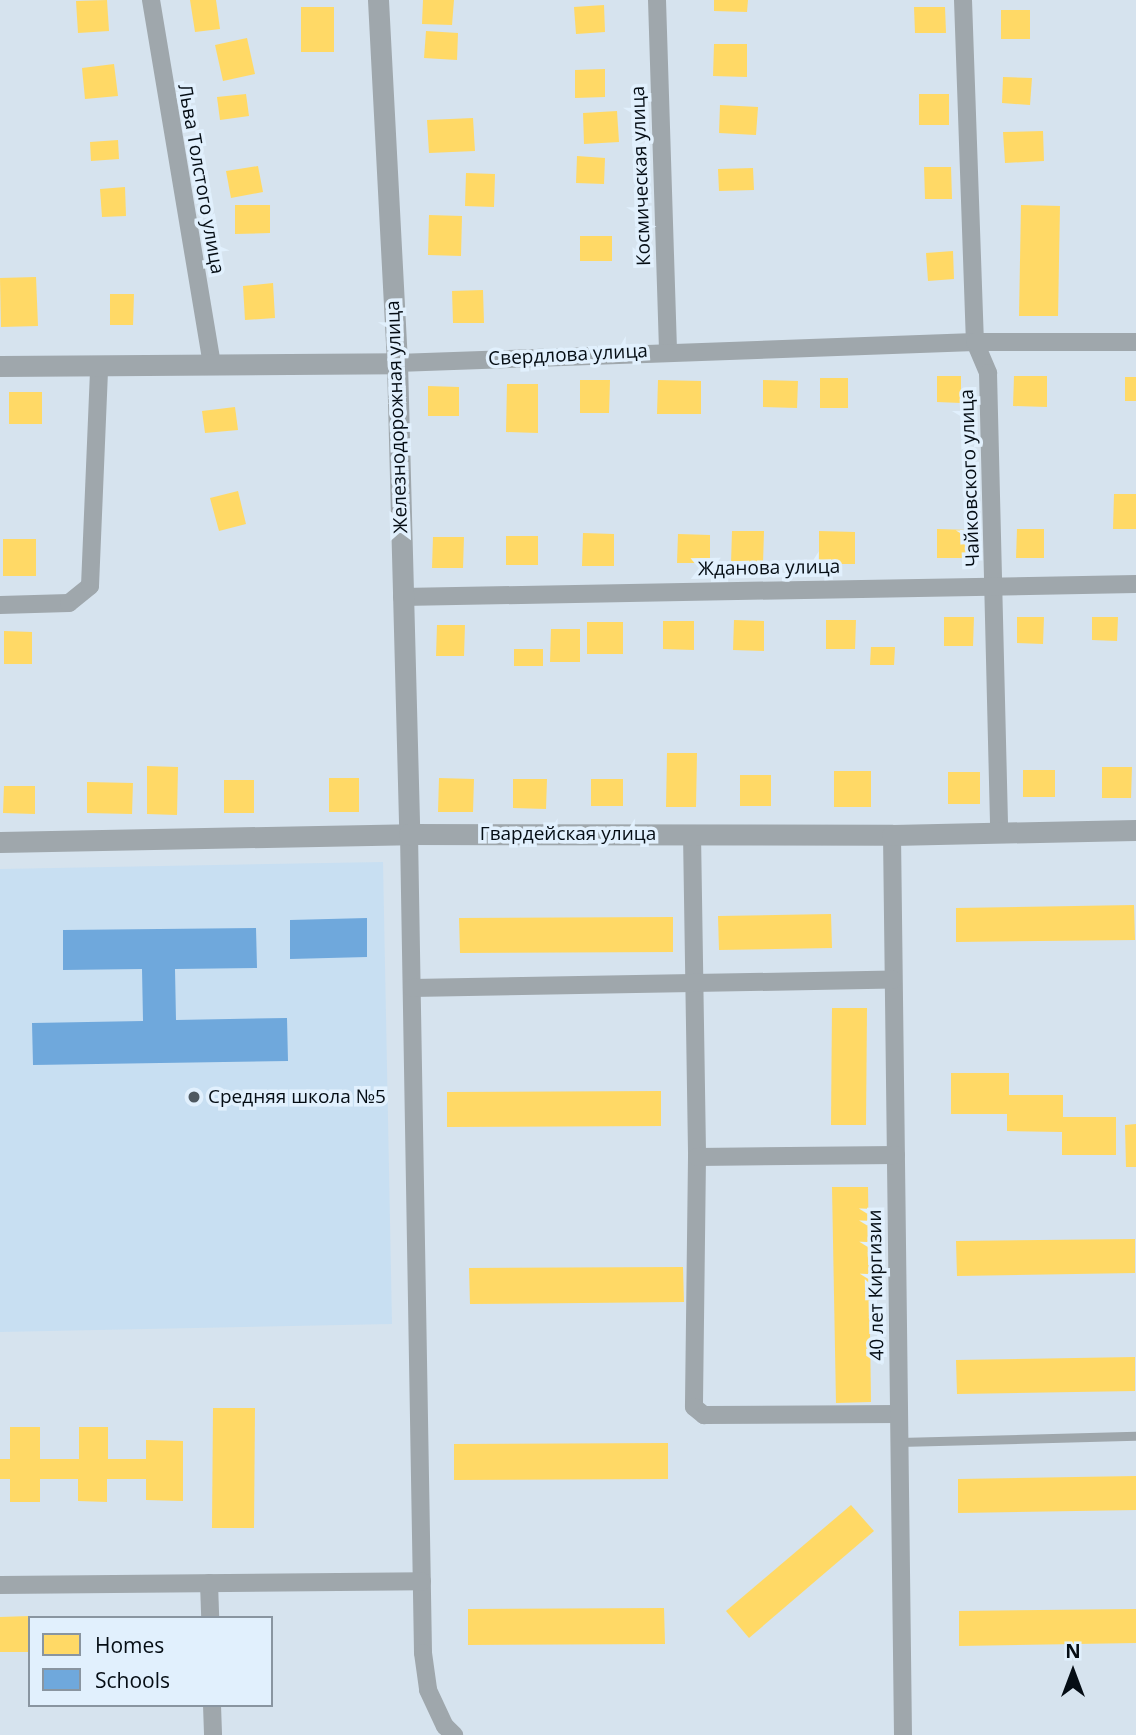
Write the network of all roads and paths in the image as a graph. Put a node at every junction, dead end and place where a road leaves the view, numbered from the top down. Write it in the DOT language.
graph roads {
  1 [pos="151,0"];
  2 [pos="378,0"];
  3 [pos="657,0"];
  4 [pos="963,0"];
  5 [pos="975,342"];
  6 [pos="1136,342"];
  7 [pos="668,351"];
  8 [pos="397,363"];
  9 [pos="212,364"];
  10 [pos="0,366"];
  11 [pos="99,367"];
  12 [pos="1136,584"];
  13 [pos="995,585"];
  14 [pos="402,597"];
  15 [pos="0,605"];
  16 [pos="1136,830"];
  17 [pos="999,831"];
  18 [pos="409,834"];
  19 [pos="692,834"];
  20 [pos="892,835"];
  21 [pos="0,842"];
  22 [pos="894,980"];
  23 [pos="694,985"];
  24 [pos="412,988"];
  25 [pos="896,1155"];
  26 [pos="697,1157"];
  27 [pos="899,1414"];
  28 [pos="1136,1436"];
  29 [pos="899,1442"];
  30 [pos="422,1581"];
  31 [pos="209,1583"];
  32 [pos="0,1585"];
  33 [pos="210,1616"];
  34 [pos="212,1707"];
  35 [pos="213,1735"];
  36 [pos="454,1735"];
  37 [pos="903,1735"];
  1 -- 9 [label="street, Льва Толстого улица"];
  2 -- 8 [label="street, Железнодорожная улица"];
  3 -- 7 [label="street, Космическая улица"];
  4 -- 5 [label="street, Чайковского улица"];
  5 -- 6 [label="street, Свердлова улица"];
  5 -- 7 [label="street, Свердлова улица"];
  5 -- 13 [label="street, Чайковского улица"];
  7 -- 8 [label="street, Свердлова улица"];
  8 -- 9 [label="street, Свердлова улица"];
  8 -- 14 [label="street, Железнодорожная улица"];
  9 -- 11 [label="street, Свердлова улица"];
  10 -- 11 [label="street, Свердлова улица"];
  11 -- 15 [label="street"];
  12 -- 13 [label="street, Жданова улица"];
  13 -- 14 [label="street, Жданова улица"];
  13 -- 17 [label="street, Чайковского улица"];
  14 -- 18 [label="street, Железнодорожная улица"];
  16 -- 17 [label="street, Гвардейская улица"];
  17 -- 20 [label="street, Гвардейская улица"];
  18 -- 19 [label="street, Гвардейская улица"];
  18 -- 21 [label="street, Гвардейская улица"];
  18 -- 24 [label="street"];
  19 -- 20 [label="street, Гвардейская улица"];
  19 -- 23 [label="street"];
  20 -- 22 [label="street, 40 лет Киргизии"];
  22 -- 23 [label="street"];
  22 -- 25 [label="street, 40 лет Киргизии"];
  23 -- 24 [label="street"];
  23 -- 26 [label="street"];
  24 -- 30 [label="street"];
  25 -- 26 [label="street"];
  25 -- 27 [label="street, 40 лет Киргизии"];
  26 -- 27 [label="street"];
  27 -- 29 [label="street, 40 лет Киргизии"];
  28 -- 29 [label="lane"];
  29 -- 37 [label="street, 40 лет Киргизии"];
  30 -- 31 [label="street"];
  30 -- 36 [label="street"];
  31 -- 32 [label="street"];
  31 -- 33 [label="street"];
  34 -- 35 [label="street"];
}
